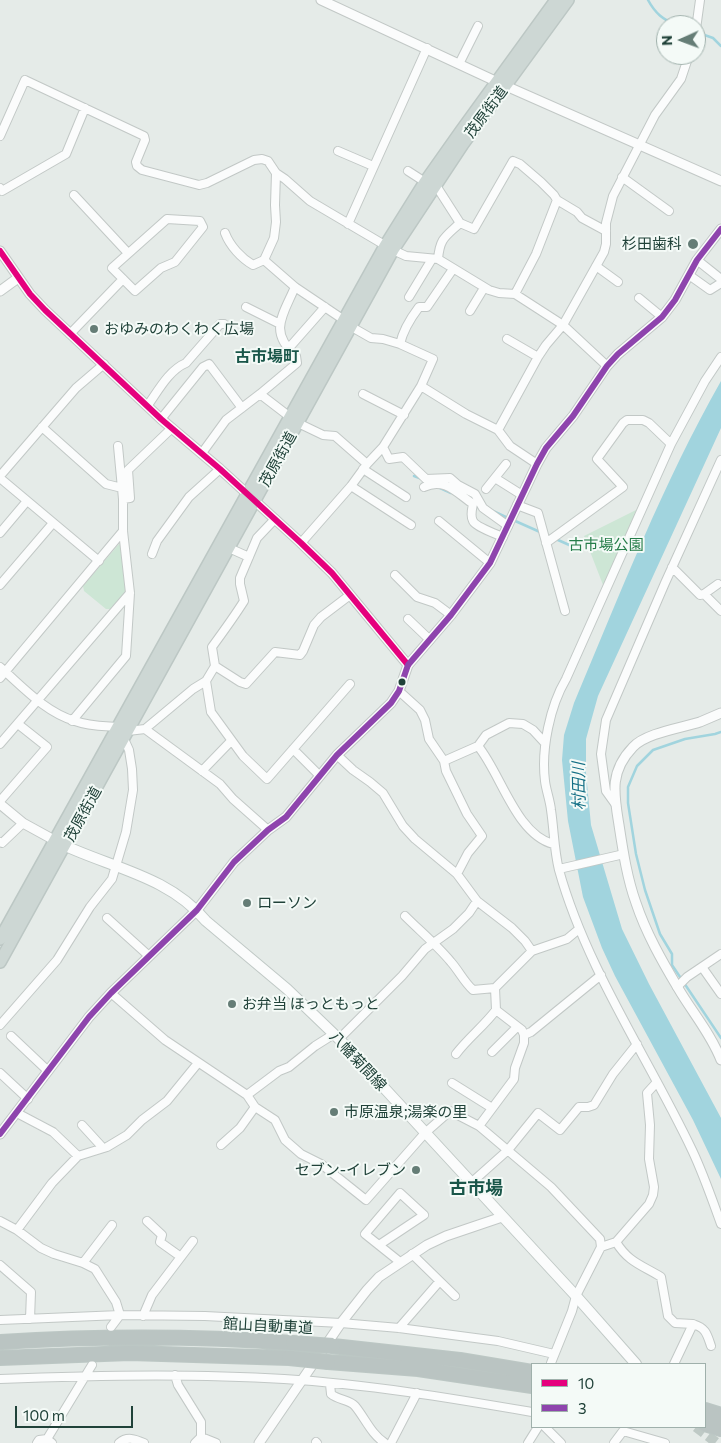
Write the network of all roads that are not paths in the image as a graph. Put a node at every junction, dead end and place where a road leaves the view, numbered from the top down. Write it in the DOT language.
graph roads {
  1 [pos="322,0"];
  2 [pos="556,0"];
  3 [pos="568,0"];
  4 [pos="700,0"];
  5 [pos="698,15"];
  6 [pos="478,26"];
  7 [pos="427,48"];
  8 [pos="460,64"];
  9 [pos="686,65"];
  10 [pos="501,83"];
  11 [pos="85,108"];
  12 [pos="0,136"];
  13 [pos="640,145"];
  14 [pos="338,151"];
  15 [pos="374,166"];
  16 [pos="408,171"];
  17 [pos="276,173"];
  18 [pos="622,177"];
  19 [pos="721,181"];
  20 [pos="430,183"];
  21 [pos="0,188"];
  22 [pos="74,195"];
  23 [pos="556,200"];
  24 [pos="669,211"];
  25 [pos="460,223"];
  26 [pos="348,224"];
  27 [pos="721,229"];
  28 [pos="606,231"];
  29 [pos="225,233"];
  30 [pos="389,248"];
  31 [pos="0,251"];
  32 [pos="128,252"];
  33 [pos="435,259"];
  34 [pos="264,260"];
  35 [pos="697,260"];
  36 [pos="596,266"];
  37 [pos="453,269"];
  38 [pos="689,275"];
  39 [pos="18,278"];
  40 [pos="123,279"];
  41 [pos="721,279"];
  42 [pos="618,282"];
  43 [pos="721,283"];
  44 [pos="295,287"];
  45 [pos="484,288"];
  46 [pos="0,292"];
  47 [pos="515,294"];
  48 [pos="409,297"];
  49 [pos="639,298"];
  50 [pos="246,307"];
  51 [pos="325,307"];
  52 [pos="470,311"];
  53 [pos="662,318"];
  54 [pos="347,323"];
  55 [pos="224,324"];
  56 [pos="280,324"];
  57 [pos="563,325"];
  58 [pos="70,334"];
  59 [pos="507,339"];
  60 [pos="400,344"];
  61 [pos="288,349"];
  62 [pos="538,357"];
  63 [pos="721,357"];
  64 [pos="104,364"];
  65 [pos="606,366"];
  66 [pos="421,386"];
  67 [pos="260,394"];
  68 [pos="363,394"];
  69 [pos="148,405"];
  70 [pos="242,408"];
  71 [pos="404,414"];
  72 [pos="161,419"];
  73 [pos="294,420"];
  74 [pos="42,427"];
  75 [pos="172,428"];
  76 [pos="498,430"];
  77 [pos="671,444"];
  78 [pos="118,446"];
  79 [pos="383,447"];
  80 [pos="202,453"];
  81 [pos="721,460"];
  82 [pos="506,464"];
  83 [pos="536,464"];
  84 [pos="365,466"];
  85 [pos="220,469"];
  86 [pos="0,477"];
  87 [pos="495,478"];
  88 [pos="351,486"];
  89 [pos="424,487"];
  90 [pos="122,488"];
  91 [pos="486,489"];
  92 [pos="522,495"];
  93 [pos="251,497"];
  94 [pos="406,497"];
  95 [pos="123,499"];
  96 [pos="27,501"];
  97 [pos="517,506"];
  98 [pos="275,519"];
  99 [pos="439,521"];
  100 [pos="53,523"];
  101 [pos="411,525"];
  102 [pos="508,526"];
  103 [pos="123,531"];
  104 [pos="0,533"];
  105 [pos="503,537"];
  106 [pos="301,543"];
  107 [pos="546,543"];
  108 [pos="229,548"];
  109 [pos="152,554"];
  110 [pos="250,557"];
  111 [pos="98,560"];
  112 [pos="490,563"];
  113 [pos="672,567"];
  114 [pos="395,576"];
  115 [pos="718,584"];
  116 [pos="0,585"];
  117 [pos="130,593"];
  118 [pos="704,594"];
  119 [pos="350,595"];
  120 [pos="565,611"];
  121 [pos="721,611"];
  122 [pos="452,615"];
  123 [pos="408,619"];
  124 [pos="430,640"];
  125 [pos="408,665"];
  126 [pos="215,666"];
  127 [pos="2,672"];
  128 [pos="206,681"];
  129 [pos="350,684"];
  130 [pos="399,691"];
  131 [pos="38,701"];
  132 [pos="721,713"];
  133 [pos="72,721"];
  134 [pos="18,724"];
  135 [pos="145,729"];
  136 [pos="123,732"];
  137 [pos="231,741"];
  138 [pos="545,743"];
  139 [pos="0,744"];
  140 [pos="478,746"];
  141 [pos="293,749"];
  142 [pos="338,755"];
  143 [pos="444,761"];
  144 [pos="202,771"];
  145 [pos="320,776"];
  146 [pos="0,802"];
  147 [pos="616,806"];
  148 [pos="22,824"];
  149 [pos="268,830"];
  150 [pos="54,840"];
  151 [pos="1,844"];
  152 [pos="553,844"];
  153 [pos="65,846"];
  154 [pos="624,854"];
  155 [pos="116,865"];
  156 [pos="559,869"];
  157 [pos="457,874"];
  158 [pos="476,901"];
  159 [pos="196,910"];
  160 [pos="405,916"];
  161 [pos="107,918"];
  162 [pos="579,929"];
  163 [pos="0,939"];
  164 [pos="433,944"];
  165 [pos="532,951"];
  166 [pos="721,954"];
  167 [pos="149,956"];
  168 [pos="0,962"];
  169 [pos="702,968"];
  170 [pos="601,975"];
  171 [pos="677,987"];
  172 [pos="495,988"];
  173 [pos="111,993"];
  174 [pos="721,994"];
  175 [pos="496,1010"];
  176 [pos="0,1024"];
  177 [pos="517,1027"];
  178 [pos="524,1035"];
  179 [pos="11,1036"];
  180 [pos="337,1036"];
  181 [pos="637,1044"];
  182 [pos="492,1052"];
  183 [pos="456,1054"];
  184 [pos="720,1057"];
  185 [pos="198,1063"];
  186 [pos="48,1071"];
  187 [pos="0,1073"];
  188 [pos="657,1082"];
  189 [pos="452,1083"];
  190 [pos="247,1094"];
  191 [pos="28,1099"];
  192 [pos="255,1106"];
  193 [pos="492,1108"];
  194 [pos="17,1114"];
  195 [pos="82,1125"];
  196 [pos="479,1126"];
  197 [pos="425,1133"];
  198 [pos="0,1134"];
  199 [pos="221,1145"];
  200 [pos="103,1148"];
  201 [pos="508,1150"];
  202 [pos="78,1156"];
  203 [pos="471,1183"];
  204 [pos="502,1217"];
  205 [pos="0,1221"];
  206 [pos="147,1221"];
  207 [pos="721,1224"];
  208 [pos="112,1225"];
  209 [pos="17,1230"];
  210 [pos="193,1242"];
  211 [pos="616,1242"];
  212 [pos="379,1245"];
  213 [pos="601,1247"];
  214 [pos="412,1254"];
  215 [pos="181,1257"];
  216 [pos="400,1262"];
  217 [pos="83,1263"];
  218 [pos="0,1265"];
  219 [pos="439,1282"];
  220 [pos="455,1296"];
  221 [pos="576,1296"];
  222 [pos="120,1315"];
  223 [pos="143,1316"];
  224 [pos="30,1318"];
  225 [pos="0,1320"];
  226 [pos="341,1324"];
  227 [pos="693,1324"];
  228 [pos="111,1327"];
  229 [pos="399,1328"];
  230 [pos="0,1342"];
  231 [pos="711,1346"];
  232 [pos="554,1354"];
  233 [pos="0,1358"];
  234 [pos="551,1363"];
  235 [pos="635,1363"];
  236 [pos="674,1363"];
  237 [pos="92,1365"];
  238 [pos="531,1372"];
  239 [pos="175,1374"];
  240 [pos="85,1375"];
  241 [pos="0,1380"];
  242 [pos="302,1381"];
  243 [pos="330,1384"];
  244 [pos="531,1386"];
  245 [pos="417,1393"];
  246 [pos="706,1410"];
  247 [pos="531,1412"];
  248 [pos="721,1415"];
  249 [pos="706,1424"];
  250 [pos="537,1428"];
  251 [pos="545,1428"];
  252 [pos="721,1429"];
  253 [pos="50,1441"];
  254 [pos="199,1441"];
  255 [pos="37,1443"];
  256 [pos="119,1443"];
  257 [pos="144,1443"];
  258 [pos="216,1443"];
  259 [pos="259,1443"];
  260 [pos="385,1443"];
  261 [pos="391,1443"];
  262 [pos="528,1443"];
  263 [pos="561,1443"];
  264 [pos="614,1443"];
  265 [pos="665,1443"];
  1 -- 7 [label="street"];
  2 -- 10 [label="main road, 茂原街道"];
  3 -- 10 [label="main road, 茂原街道"];
  4 -- 5 [label="street"];
  6 -- 8 [label="street"];
  7 -- 8 [label="street"];
  7 -- 15 [label="street"];
  8 -- 10 [label="street"];
  9 -- 13 [label="street"];
  10 -- 13 [label="street"];
  10 -- 20 [label="main road, 茂原街道"];
  11 -- 12 [label="street"];
  11 -- 17 [label="street"];
  11 -- 21 [label="street"];
  13 -- 18 [label="street"];
  13 -- 19 [label="street"];
  14 -- 15 [label="street"];
  15 -- 26 [label="street"];
  16 -- 20 [label="street"];
  17 -- 26 [label="street"];
  17 -- 34 [label="street"];
  18 -- 24 [label="street"];
  18 -- 28 [label="street"];
  20 -- 25 [label="street"];
  20 -- 30 [label="main road, 茂原街道"];
  22 -- 32 [label="street"];
  23 -- 25 [label="street"];
  23 -- 28 [label="street"];
  23 -- 47 [label="street"];
  25 -- 33 [label="street"];
  26 -- 30 [label="street"];
  27 -- 35 [label="street"];
  28 -- 36 [label="street"];
  29 -- 34 [label="street"];
  30 -- 33 [label="street"];
  30 -- 54 [label="main road, 茂原街道"];
  31 -- 39 [label="street"];
  32 -- 40 [label="street"];
  32 -- 40 [label="street"];
  33 -- 37 [label="street"];
  33 -- 48 [label="street"];
  34 -- 44 [label="street"];
  35 -- 38 [label="street"];
  35 -- 41 [label="street"];
  36 -- 42 [label="street"];
  36 -- 57 [label="street"];
  37 -- 45 [label="street"];
  37 -- 60 [label="street"];
  38 -- 43 [label="street"];
  38 -- 53 [label="street"];
  39 -- 46 [label="street"];
  39 -- 58 [label="street"];
  40 -- 58 [label="street"];
  44 -- 51 [label="street"];
  44 -- 56 [label="street"];
  45 -- 47 [label="street"];
  45 -- 52 [label="street"];
  47 -- 57 [label="street"];
  49 -- 53 [label="street"];
  50 -- 56 [label="street"];
  51 -- 54 [label="street"];
  51 -- 61 [label="street"];
  53 -- 65 [label="street"];
  54 -- 60 [label="street"];
  54 -- 73 [label="main road, 茂原街道"];
  55 -- 69 [label="street"];
  56 -- 61 [label="street"];
  57 -- 62 [label="street"];
  57 -- 65 [label="street"];
  58 -- 64 [label="street"];
  59 -- 62 [label="street"];
  60 -- 66 [label="street"];
  61 -- 67 [label="street"];
  62 -- 76 [label="street"];
  63 -- 77 [label="street"];
  64 -- 69 [label="street"];
  64 -- 74 [label="street"];
  65 -- 83 [label="street"];
  66 -- 71 [label="street"];
  66 -- 76 [label="street"];
  67 -- 70 [label="street"];
  67 -- 73 [label="street"];
  68 -- 71 [label="street"];
  69 -- 72 [label="street"];
  70 -- 72 [label="street"];
  70 -- 80 [label="street"];
  71 -- 79 [label="street"];
  72 -- 75 [label="street"];
  73 -- 84 [label="street"];
  73 -- 93 [label="main road, 茂原街道"];
  74 -- 86 [label="street"];
  74 -- 90 [label="street"];
  75 -- 80 [label="street"];
  75 -- 95 [label="street"];
  76 -- 83 [label="street"];
  77 -- 107 [label="street"];
  77 -- 138 [label="street"];
  78 -- 90 [label="street"];
  79 -- 84 [label="street"];
  79 -- 102 [label="street"];
  80 -- 85 [label="street"];
  81 -- 113 [label="street"];
  82 -- 87 [label="street"];
  83 -- 92 [label="street"];
  84 -- 88 [label="street"];
  84 -- 94 [label="street"];
  85 -- 93 [label="street"];
  85 -- 109 [label="street"];
  86 -- 96 [label="street"];
  87 -- 91 [label="street"];
  87 -- 92 [label="street"];
  88 -- 101 [label="street"];
  88 -- 106 [label="street"];
  89 -- 105 [label="street"];
  90 -- 95 [label="street"];
  92 -- 97 [label="street"];
  93 -- 98 [label="street"];
  93 -- 108 [label="main road, 茂原街道"];
  93 -- 136 [label="main road, 茂原街道"];
  95 -- 103 [label="street"];
  96 -- 100 [label="street"];
  96 -- 104 [label="street"];
  97 -- 102 [label="street"];
  97 -- 107 [label="street"];
  98 -- 106 [label="street"];
  98 -- 110 [label="street"];
  99 -- 112 [label="street"];
  100 -- 111 [label="street"];
  100 -- 116 [label="street"];
  102 -- 105 [label="street"];
  103 -- 111 [label="street"];
  103 -- 117 [label="street"];
  105 -- 112 [label="street"];
  106 -- 119 [label="street"];
  107 -- 120 [label="street"];
  108 -- 110 [label="street"];
  108 -- 136 [label="main road, 茂原街道"];
  110 -- 126 [label="street"];
  111 -- 127 [label="street"];
  112 -- 122 [label="street"];
  113 -- 118 [label="street"];
  113 -- 147 [label="street"];
  114 -- 122 [label="street"];
  115 -- 118 [label="street"];
  117 -- 131 [label="street"];
  117 -- 133 [label="street"];
  118 -- 121 [label="street"];
  119 -- 125 [label="street"];
  119 -- 126 [label="street"];
  122 -- 124 [label="street"];
  123 -- 124 [label="street"];
  124 -- 125 [label="street"];
  125 -- 130 [label="street"];
  126 -- 128 [label="street"];
  127 -- 131 [label="street"];
  128 -- 135 [label="street"];
  128 -- 137 [label="street"];
  129 -- 141 [label="street"];
  130 -- 142 [label="street"];
  130 -- 143 [label="street"];
  131 -- 133 [label="street"];
  131 -- 134 [label="street"];
  132 -- 147 [label="street"];
  133 -- 136 [label="street"];
  134 -- 139 [label="street"];
  134 -- 146 [label="street"];
  135 -- 136 [label="street"];
  135 -- 144 [label="street"];
  136 -- 150 [label="main road, 茂原街道"];
  136 -- 153 [label="main road, 茂原街道"];
  136 -- 155 [label="street"];
  137 -- 141 [label="street"];
  137 -- 144 [label="street"];
  138 -- 140 [label="street"];
  138 -- 152 [label="street"];
  140 -- 143 [label="street"];
  140 -- 152 [label="street"];
  141 -- 145 [label="street"];
  142 -- 145 [label="street"];
  142 -- 157 [label="street"];
  143 -- 157 [label="street"];
  144 -- 149 [label="street"];
  145 -- 149 [label="street"];
  146 -- 148 [label="street"];
  147 -- 154 [label="street"];
  148 -- 150 [label="street"];
  148 -- 151 [label="street"];
  149 -- 159 [label="street"];
  150 -- 153 [label="main road, 八幡菊間線"];
  150 -- 163 [label="main road, 茂原街道"];
  152 -- 156 [label="street"];
  153 -- 155 [label="main road, 八幡菊間線"];
  153 -- 168 [label="main road, 茂原街道"];
  154 -- 156 [label="street"];
  154 -- 171 [label="street"];
  155 -- 159 [label="main road, 八幡菊間線"];
  155 -- 176 [label="street"];
  156 -- 162 [label="street"];
  157 -- 158 [label="street"];
  158 -- 164 [label="street"];
  158 -- 165 [label="street"];
  159 -- 167 [label="street"];
  159 -- 180 [label="main road, 八幡菊間線"];
  160 -- 164 [label="street"];
  161 -- 167 [label="street"];
  162 -- 165 [label="street"];
  162 -- 170 [label="street"];
  164 -- 172 [label="street"];
  164 -- 180 [label="street"];
  165 -- 172 [label="street"];
  166 -- 169 [label="street"];
  167 -- 173 [label="street"];
  169 -- 171 [label="street"];
  169 -- 174 [label="street"];
  170 -- 178 [label="street"];
  170 -- 181 [label="street"];
  171 -- 184 [label="street"];
  172 -- 175 [label="street"];
  173 -- 185 [label="street"];
  173 -- 186 [label="street"];
  175 -- 177 [label="street"];
  175 -- 183 [label="street"];
  177 -- 178 [label="street"];
  177 -- 182 [label="street"];
  178 -- 193 [label="street"];
  179 -- 186 [label="street"];
  180 -- 190 [label="street"];
  180 -- 197 [label="main road, 八幡菊間線"];
  181 -- 188 [label="street"];
  181 -- 201 [label="street"];
  185 -- 190 [label="street"];
  185 -- 200 [label="street"];
  186 -- 191 [label="street"];
  187 -- 191 [label="street"];
  188 -- 207 [label="street"];
  188 -- 211 [label="street"];
  189 -- 193 [label="street"];
  190 -- 192 [label="street"];
  191 -- 194 [label="street"];
  192 -- 197 [label="street"];
  192 -- 199 [label="street"];
  193 -- 196 [label="street"];
  194 -- 198 [label="street"];
  194 -- 202 [label="street"];
  195 -- 200 [label="street"];
  196 -- 197 [label="street"];
  196 -- 201 [label="street"];
  197 -- 203 [label="main road, 八幡菊間線"];
  200 -- 202 [label="street"];
  201 -- 203 [label="street"];
  201 -- 213 [label="street"];
  202 -- 209 [label="street"];
  203 -- 204 [label="main road, 八幡菊間線"];
  204 -- 214 [label="street"];
  204 -- 221 [label="main road, 八幡菊間線"];
  205 -- 209 [label="street"];
  206 -- 215 [label="street"];
  208 -- 217 [label="street"];
  209 -- 217 [label="street"];
  210 -- 215 [label="street"];
  211 -- 213 [label="street"];
  211 -- 227 [label="street"];
  212 -- 212 [label="street"];
  212 -- 216 [label="street"];
  213 -- 221 [label="street"];
  214 -- 216 [label="street"];
  214 -- 219 [label="street"];
  215 -- 223 [label="street"];
  216 -- 226 [label="street"];
  217 -- 222 [label="street"];
  218 -- 224 [label="street"];
  219 -- 220 [label="street"];
  219 -- 229 [label="street"];
  221 -- 232 [label="street"];
  221 -- 235 [label="main road, 八幡菊間線"];
  222 -- 223 [label="street"];
  222 -- 224 [label="street"];
  222 -- 228 [label="street"];
  223 -- 226 [label="street"];
  224 -- 225 [label="street"];
  226 -- 229 [label="street"];
  226 -- 242 [label="street"];
  227 -- 231 [label="street"];
  227 -- 236 [label="street"];
  229 -- 232 [label="street"];
  230 -- 238 [label="highway, 館山自動車道, bridge"];
  232 -- 234 [label="street"];
  233 -- 244 [label="highway, 館山自動車道, bridge"];
  237 -- 240 [label="street"];
  239 -- 240 [label="street"];
  239 -- 242 [label="street"];
  239 -- 254 [label="street"];
  240 -- 241 [label="street"];
  240 -- 253 [label="street"];
  242 -- 243 [label="street"];
  242 -- 259 [label="street"];
  243 -- 245 [label="street"];
  243 -- 260 [label="street"];
  245 -- 247 [label="street"];
  245 -- 261 [label="street"];
  246 -- 248 [label="highway"];
  249 -- 252 [label="highway"];
  250 -- 262 [label="street"];
  251 -- 263 [label="street"];
  253 -- 255 [label="street"];
  254 -- 258 [label="street"];
  256 -- 257 [label="street"];
  264 -- 265 [label="street"];
}
